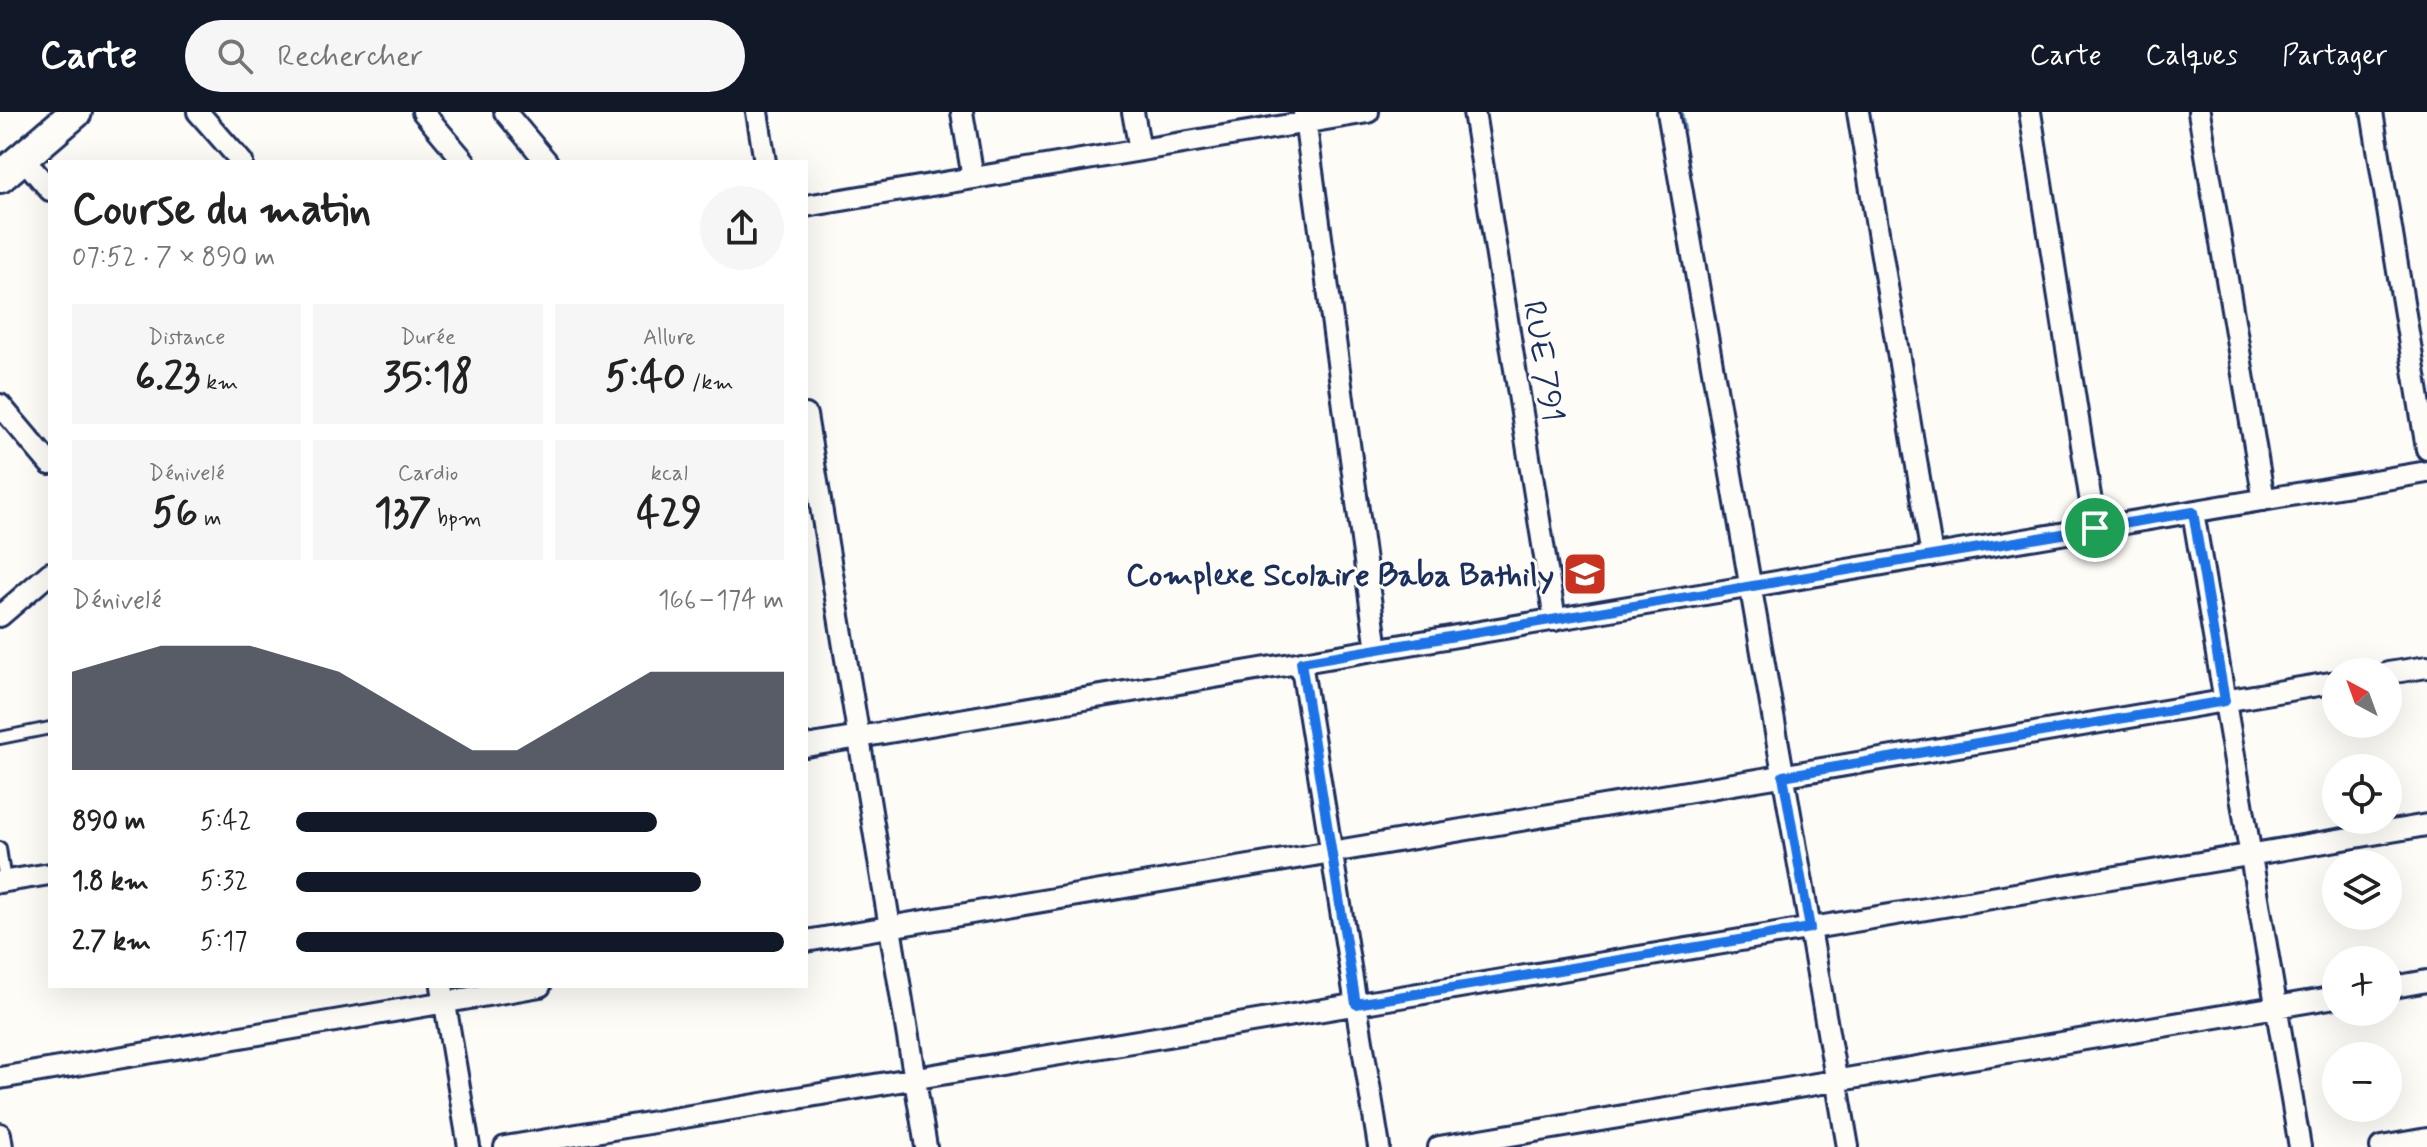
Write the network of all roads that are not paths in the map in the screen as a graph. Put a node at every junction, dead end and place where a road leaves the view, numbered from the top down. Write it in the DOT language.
graph roads {
  1 [pos="76,112"];
  2 [pos="198,112"];
  3 [pos="423,112"];
  4 [pos="505,112"];
  5 [pos="757,112"];
  6 [pos="962,112"];
  7 [pos="1133,112"];
  8 [pos="1368,112"];
  9 [pos="1474,112"];
  10 [pos="1668,112"];
  11 [pos="1858,112"];
  12 [pos="2030,112"];
  13 [pos="2199,112"];
  14 [pos="2372,112"];
  15 [pos="1305,117"];
  16 [pos="1140,150"];
  17 [pos="23,158"];
  18 [pos="240,160"];
  19 [pos="463,160"];
  20 [pos="545,160"];
  21 [pos="765,160"];
  22 [pos="0,177"];
  23 [pos="973,178"];
  24 [pos="48,188"];
  25 [pos="808,206"];
  26 [pos="0,405"];
  27 [pos="808,427"];
  28 [pos="2427,449"];
  29 [pos="48,462"];
  30 [pos="2427,472"];
  31 [pos="2264,500"];
  32 [pos="2193,512"];
  33 [pos="2095,528"];
  34 [pos="1932,556"];
  35 [pos="48,575"];
  36 [pos="1750,586"];
  37 [pos="0,616"];
  38 [pos="1555,620"];
  39 [pos="1377,650"];
  40 [pos="1301,662"];
  41 [pos="2427,667"];
  42 [pos="2402,671"];
  43 [pos="2322,684"];
  44 [pos="2225,701"];
  45 [pos="48,728"];
  46 [pos="859,737"];
  47 [pos="0,738"];
  48 [pos="808,746"];
  49 [pos="1783,776"];
  50 [pos="2427,825"];
  51 [pos="0,848"];
  52 [pos="1332,852"];
  53 [pos="2251,854"];
  54 [pos="48,874"];
  55 [pos="2,882"];
  56 [pos="890,927"];
  57 [pos="1810,928"];
  58 [pos="808,941"];
  59 [pos="2427,981"];
  60 [pos="2402,985"];
  61 [pos="516,988"];
  62 [pos="444,994"];
  63 [pos="2322,999"];
  64 [pos="1356,1004"];
  65 [pos="2277,1007"];
  66 [pos="0,1078"];
  67 [pos="915,1078"];
  68 [pos="1836,1080"];
  69 [pos="0,1134"];
  70 [pos="604,1139"];
  71 [pos="2427,1139"];
  72 [pos="2,1147"];
  73 [pos="469,1147"];
  74 [pos="505,1147"];
  75 [pos="926,1147"];
  76 [pos="1379,1147"];
  77 [pos="1439,1147"];
  78 [pos="1848,1147"];
  79 [pos="2300,1147"];
  80 [pos="2381,1147"];
  1 -- 17 [label="street"];
  2 -- 18 [label="street"];
  3 -- 19 [label="street"];
  4 -- 20 [label="street"];
  5 -- 21 [label="street"];
  6 -- 23 [label="street"];
  7 -- 16 [label="street"];
  8 -- 15 [label="street"];
  9 -- 38 [label="street, RUE 791"];
  10 -- 36 [label="street"];
  11 -- 34 [label="street"];
  12 -- 33 [label="street"];
  13 -- 31 [label="street"];
  14 -- 28 [label="street"];
  15 -- 16 [label="street"];
  15 -- 39 [label="street"];
  16 -- 23 [label="street"];
  17 -- 22 [label="street"];
  17 -- 24 [label="street"];
  23 -- 25 [label="street"];
  26 -- 29 [label="street"];
  27 -- 46 [label="street"];
  30 -- 31 [label="street"];
  31 -- 32 [label="street"];
  32 -- 33 [label="street"];
  32 -- 44 [label="street"];
  33 -- 34 [label="street"];
  34 -- 36 [label="street"];
  35 -- 37 [label="street"];
  36 -- 38 [label="street"];
  36 -- 49 [label="street"];
  38 -- 39 [label="street"];
  39 -- 40 [label="street"];
  40 -- 46 [label="street"];
  40 -- 52 [label="street"];
  41 -- 42 [label="street"];
  43 -- 44 [label="street"];
  44 -- 49 [label="street"];
  44 -- 53 [label="street"];
  45 -- 47 [label="lane"];
  46 -- 48 [label="street"];
  46 -- 56 [label="street"];
  49 -- 52 [label="street"];
  49 -- 57 [label="street"];
  50 -- 53 [label="street"];
  51 -- 55 [label="lane"];
  52 -- 56 [label="street"];
  52 -- 64 [label="street"];
  53 -- 57 [label="street"];
  53 -- 65 [label="street"];
  54 -- 55 [label="street"];
  56 -- 58 [label="street"];
  56 -- 67 [label="street"];
  57 -- 64 [label="street"];
  57 -- 68 [label="street"];
  59 -- 60 [label="street"];
  61 -- 62 [label="street"];
  62 -- 66 [label="street"];
  62 -- 73 [label="street"];
  63 -- 65 [label="street"];
  64 -- 67 [label="street"];
  64 -- 76 [label="street"];
  65 -- 68 [label="street"];
  65 -- 79 [label="street"];
  67 -- 70 [label="street"];
  67 -- 75 [label="street"];
  68 -- 77 [label="street"];
  68 -- 78 [label="street"];
  69 -- 72 [label="street"];
  70 -- 74 [label="street"];
  71 -- 80 [label="street"];
}
